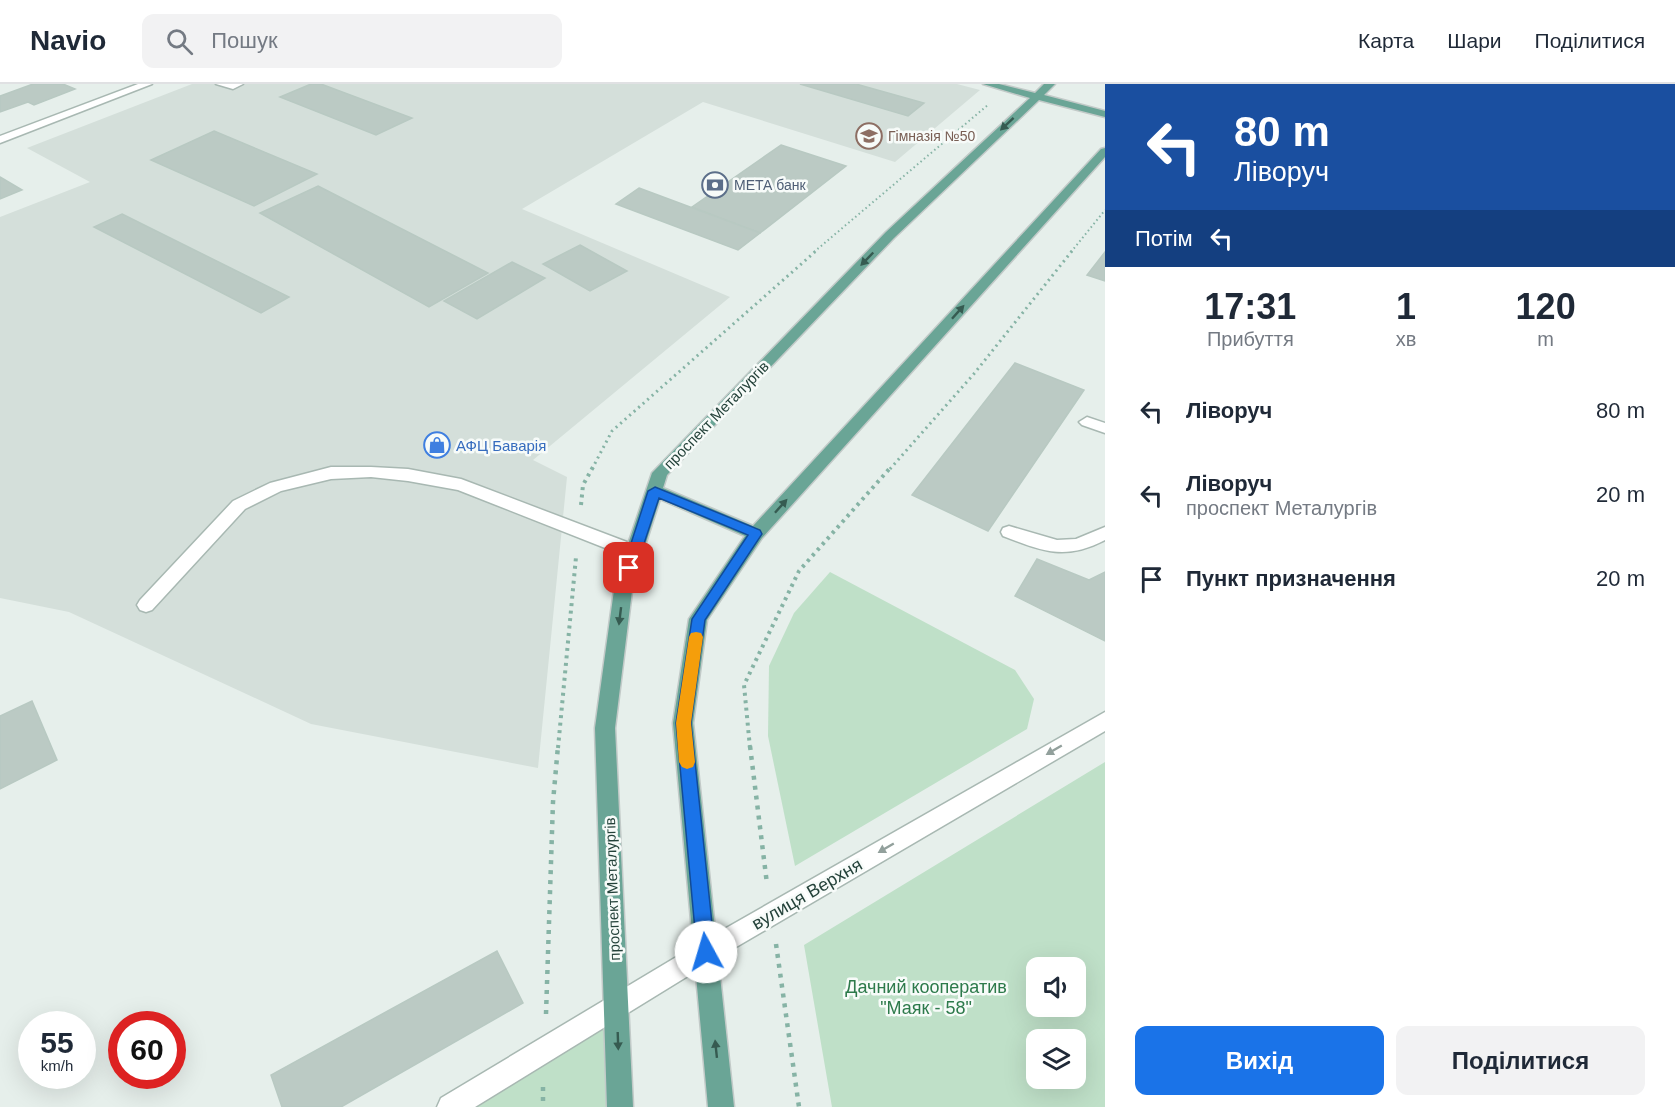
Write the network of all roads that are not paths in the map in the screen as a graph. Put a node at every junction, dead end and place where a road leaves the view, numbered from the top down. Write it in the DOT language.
graph roads {
  1 [pos="147,84"];
  2 [pos="221,84"];
  3 [pos="238,84"];
  4 [pos="988,84"];
  5 [pos="1050,84"];
  6 [pos="1036,97"];
  7 [pos="1105,114"];
  8 [pos="0,140"];
  9 [pos="1105,151"];
  10 [pos="1087,422"];
  11 [pos="1105,428"];
  12 [pos="655,491"];
  13 [pos="1009,532"];
  14 [pos="1105,533"];
  15 [pos="756,534"];
  16 [pos="634,552"];
  17 [pos="146,605"];
  18 [pos="1105,721"];
  19 [pos="706,952"];
  20 [pos="617,1008"];
  21 [pos="450,1107"];
  22 [pos="620,1107"];
  23 [pos="721,1107"];
  1 -- 8 [label="street"];
  2 -- 3 [label="street"];
  4 -- 6 [label="main road"];
  5 -- 6 [label="main road, проспект Металургів"];
  6 -- 7 [label="main road"];
  6 -- 12 [label="main road, проспект Металургів, one-way"];
  15 -- 9 [label="main road, one-way"];
  10 -- 11 [label="street"];
  12 -- 15 [label="main road"];
  12 -- 16 [label="main road, проспект Металургів"];
  13 -- 14 [label="street"];
  15 -- 19 [label="main road"];
  16 -- 17 [label="street"];
  16 -- 20 [label="main road, проспект Металургів, one-way"];
  18 -- 19 [label="street, вулиця Верхня, one-way"];
  19 -- 20 [label="street, вулиця Верхня"];
  23 -- 19 [label="main road, one-way"];
  20 -- 21 [label="street, вулиця Верхня"];
  20 -- 22 [label="main road, проспект Металургів, one-way"];
}
